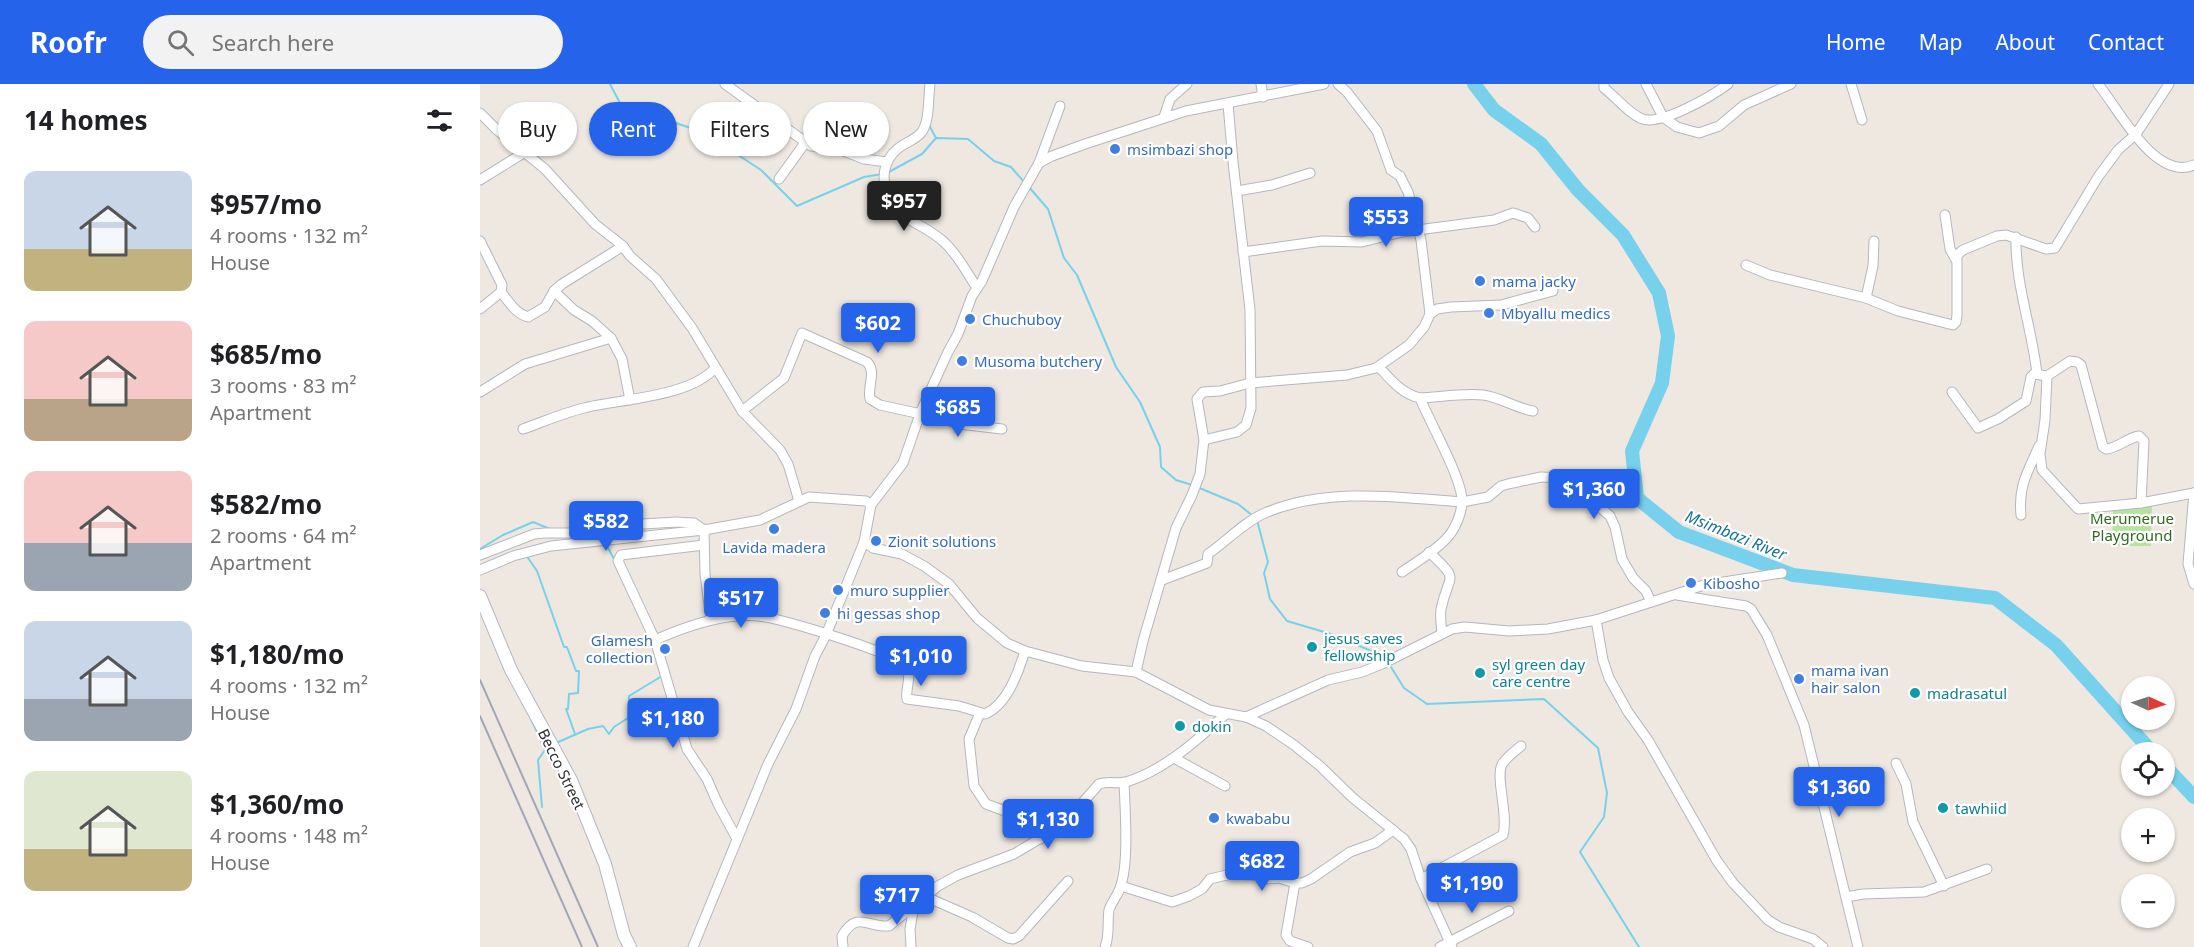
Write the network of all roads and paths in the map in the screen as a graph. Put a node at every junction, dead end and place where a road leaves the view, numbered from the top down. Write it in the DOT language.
graph roads {
  1 [pos="725,84"];
  2 [pos="930,84"];
  3 [pos="1187,84"];
  4 [pos="1261,84"];
  5 [pos="1324,84"];
  6 [pos="1338,84"];
  7 [pos="1604,84"];
  8 [pos="1646,84"];
  9 [pos="1728,84"];
  10 [pos="1791,84"];
  11 [pos="1851,84"];
  12 [pos="2098,84"];
  13 [pos="2169,84"];
  14 [pos="1263,97"];
  15 [pos="1228,104"];
  16 [pos="1060,106"];
  17 [pos="480,113"];
  18 [pos="1164,117"];
  19 [pos="1663,117"];
  20 [pos="1862,120"];
  21 [pos="498,129"];
  22 [pos="2136,134"];
  23 [pos="803,142"];
  24 [pos="803,146"];
  25 [pos="519,156"];
  26 [pos="530,156"];
  27 [pos="856,156"];
  28 [pos="887,162"];
  29 [pos="1039,163"];
  30 [pos="2194,165"];
  31 [pos="1310,173"];
  32 [pos="779,179"];
  33 [pos="480,180"];
  34 [pos="1237,190"];
  35 [pos="1946,215"];
  36 [pos="1535,227"];
  37 [pos="1419,229"];
  38 [pos="2016,237"];
  39 [pos="480,241"];
  40 [pos="1874,241"];
  41 [pos="623,246"];
  42 [pos="1243,252"];
  43 [pos="1956,260"];
  44 [pos="1746,265"];
  45 [pos="977,288"];
  46 [pos="554,291"];
  47 [pos="1553,291"];
  48 [pos="501,292"];
  49 [pos="1866,298"];
  50 [pos="480,309"];
  51 [pos="1430,314"];
  52 [pos="611,338"];
  53 [pos="1379,367"];
  54 [pos="715,368"];
  55 [pos="2042,375"];
  56 [pos="1250,383"];
  57 [pos="480,392"];
  58 [pos="1952,392"];
  59 [pos="1420,398"];
  60 [pos="630,400"];
  61 [pos="742,411"];
  62 [pos="1533,411"];
  63 [pos="921,413"];
  64 [pos="523,429"];
  65 [pos="1002,429"];
  66 [pos="2043,439"];
  67 [pos="1204,440"];
  68 [pos="2194,493"];
  69 [pos="799,501"];
  70 [pos="1462,502"];
  71 [pos="2141,503"];
  72 [pos="871,505"];
  73 [pos="2020,514"];
  74 [pos="704,531"];
  75 [pos="864,542"];
  76 [pos="704,545"];
  77 [pos="1429,552"];
  78 [pos="480,555"];
  79 [pos="480,570"];
  80 [pos="1402,572"];
  81 [pos="1782,573"];
  82 [pos="1162,580"];
  83 [pos="2194,584"];
  84 [pos="1677,595"];
  85 [pos="480,596"];
  86 [pos="1651,603"];
  87 [pos="711,620"];
  88 [pos="1596,620"];
  89 [pos="1442,633"];
  90 [pos="826,635"];
  91 [pos="655,640"];
  92 [pos="1025,651"];
  93 [pos="1136,672"];
  94 [pos="980,714"];
  95 [pos="1226,714"];
  96 [pos="1246,717"];
  97 [pos="1521,746"];
  98 [pos="1174,758"];
  99 [pos="1896,763"];
  100 [pos="1124,782"];
  101 [pos="1225,786"];
  102 [pos="1393,830"];
  103 [pos="737,839"];
  104 [pos="1040,839"];
  105 [pos="1987,869"];
  106 [pos="1421,879"];
  107 [pos="1068,881"];
  108 [pos="1294,883"];
  109 [pos="1121,886"];
  110 [pos="1944,886"];
  111 [pos="924,896"];
  112 [pos="1846,897"];
  113 [pos="914,906"];
  114 [pos="1509,911"];
  115 [pos="1451,945"];
  116 [pos="630,947"];
  117 [pos="693,947"];
  118 [pos="843,947"];
  119 [pos="911,947"];
  120 [pos="1105,947"];
  121 [pos="1308,947"];
  122 [pos="1440,947"];
  123 [pos="1823,947"];
  124 [pos="1858,947"];
  1 -- 23 [label="street"];
  2 -- 28 [label="street"];
  3 -- 18 [label="street"];
  4 -- 14 [label="street"];
  5 -- 14 [label="street"];
  6 -- 37 [label="street"];
  7 -- 19 [label="street"];
  8 -- 19 [label="street"];
  9 -- 19 [label="street"];
  10 -- 19 [label="street"];
  11 -- 20 [label="street"];
  12 -- 22 [label="street"];
  13 -- 22 [label="street"];
  14 -- 15 [label="street"];
  15 -- 18 [label="street"];
  15 -- 34 [label="street"];
  16 -- 29 [label="street"];
  17 -- 21 [label="street"];
  18 -- 29 [label="street"];
  22 -- 30 [label="street"];
  22 -- 38 [label="street"];
  24 -- 32 [label="street"];
  25 -- 33 [label="street"];
  26 -- 41 [label="street"];
  27 -- 28 [label="street"];
  28 -- 45 [label="street"];
  29 -- 45 [label="street"];
  31 -- 34 [label="street"];
  34 -- 42 [label="street"];
  35 -- 43 [label="street"];
  36 -- 37 [label="street"];
  37 -- 42 [label="street"];
  37 -- 51 [label="street"];
  38 -- 43 [label="street"];
  38 -- 55 [label="street"];
  39 -- 48 [label="street"];
  40 -- 49 [label="street"];
  41 -- 46 [label="street"];
  41 -- 54 [label="street"];
  42 -- 56 [label="street"];
  43 -- 49 [label="street"];
  44 -- 49 [label="street"];
  45 -- 63 [label="street"];
  46 -- 48 [label="street"];
  46 -- 52 [label="street"];
  47 -- 51 [label="street"];
  48 -- 50 [label="street"];
  51 -- 53 [label="street"];
  52 -- 57 [label="street"];
  52 -- 60 [label="street"];
  53 -- 56 [label="street"];
  53 -- 59 [label="street"];
  54 -- 60 [label="street"];
  54 -- 61 [label="street"];
  55 -- 58 [label="street"];
  55 -- 66 [label="street"];
  55 -- 71 [label="street"];
  56 -- 67 [label="street"];
  56 -- 67 [label="street"];
  59 -- 62 [label="street"];
  59 -- 70 [label="street"];
  60 -- 64 [label="street"];
  61 -- 63 [label="street"];
  61 -- 69 [label="street"];
  63 -- 65 [label="street"];
  63 -- 72 [label="street"];
  66 -- 71 [label="street"];
  66 -- 73 [label="street"];
  67 -- 82 [label="street"];
  68 -- 71 [label="street"];
  68 -- 83 [label="street"];
  69 -- 72 [label="street"];
  69 -- 74 [label="street"];
  70 -- 77 [label="street"];
  70 -- 82 [label="street"];
  70 -- 86 [label="street"];
  72 -- 75 [label="street"];
  74 -- 76 [label="street"];
  74 -- 78 [label="street"];
  74 -- 79 [label="street"];
  75 -- 90 [label="street"];
  75 -- 92 [label="street"];
  76 -- 87 [label="street"];
  76 -- 91 [label="street"];
  77 -- 80 [label="street"];
  77 -- 89 [label="street"];
  81 -- 84 [label="street"];
  82 -- 93 [label="street"];
  84 -- 86 [label="street"];
  84 -- 112 [label="street"];
  85 -- 116 [label="street, Becco Street"];
  86 -- 88 [label="street"];
  87 -- 90 [label="street"];
  87 -- 91 [label="street"];
  88 -- 89 [label="street"];
  88 -- 123 [label="street"];
  89 -- 96 [label="street"];
  90 -- 94 [label="street"];
  90 -- 103 [label="street"];
  91 -- 103 [label="street"];
  92 -- 93 [label="street"];
  92 -- 94 [label="street"];
  93 -- 95 [label="street"];
  94 -- 104 [label="street"];
  95 -- 96 [label="street"];
  95 -- 98 [label="street"];
  96 -- 102 [label="street"];
  97 -- 106 [label="street"];
  98 -- 100 [label="street"];
  98 -- 101 [label="street"];
  99 -- 110 [label="street"];
  100 -- 104 [label="street"];
  100 -- 109 [label="street"];
  102 -- 106 [label="street"];
  102 -- 108 [label="street"];
  103 -- 117 [label="street"];
  104 -- 111 [label="street"];
  105 -- 110 [label="street"];
  106 -- 115 [label="street"];
  107 -- 111 [label="street"];
  108 -- 109 [label="street"];
  108 -- 121 [label="street"];
  109 -- 120 [label="street"];
  110 -- 112 [label="street"];
  111 -- 113 [label="street"];
  112 -- 124 [label="street"];
  113 -- 118 [label="street"];
  113 -- 119 [label="street"];
  114 -- 115 [label="street"];
  115 -- 122 [label="street"];
}
